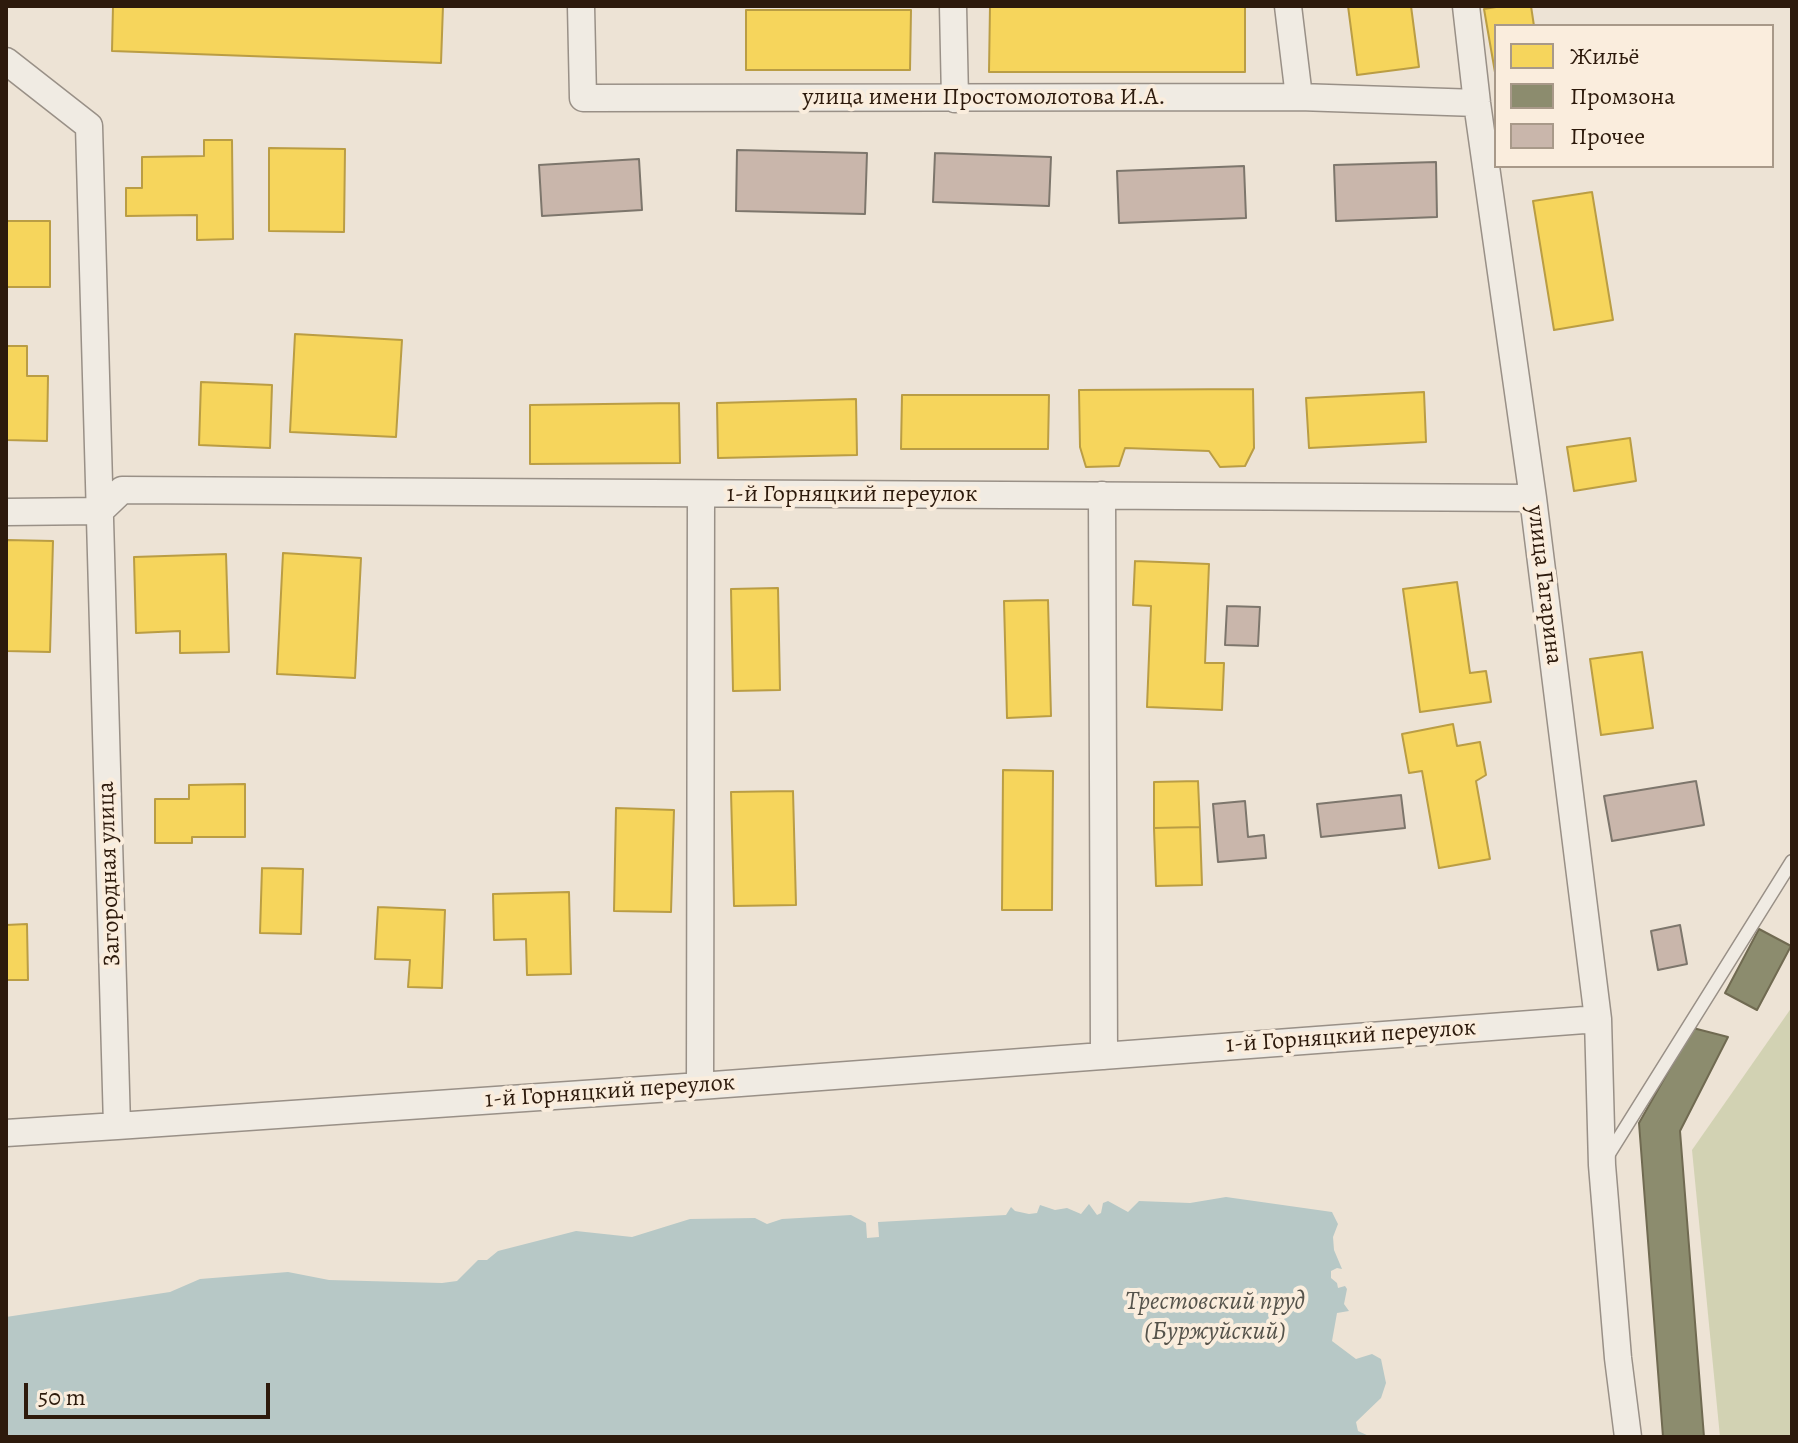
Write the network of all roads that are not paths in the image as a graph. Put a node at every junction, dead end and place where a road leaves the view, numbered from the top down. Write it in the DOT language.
graph roads {
  1 [pos="581,6"];
  2 [pos="953,6"];
  3 [pos="1288,6"];
  4 [pos="1466,6"];
  5 [pos="6,61"];
  6 [pos="1299,97"];
  7 [pos="955,99"];
  8 [pos="1477,103"];
  9 [pos="701,495"];
  10 [pos="1102,495"];
  11 [pos="1533,498"];
  12 [pos="100,511"];
  13 [pos="6,512"];
  14 [pos="1792,861"];
  15 [pos="1598,1019"];
  16 [pos="1104,1056"];
  17 [pos="700,1086"];
  18 [pos="117,1126"];
  19 [pos="6,1133"];
  20 [pos="1602,1165"];
  21 [pos="1628,1437"];
  1 -- 7 [label="street, улица имени Простомолотова И.А."];
  2 -- 7 [label="street"];
  3 -- 6 [label="street"];
  4 -- 8 [label="street, улица Гагарина"];
  5 -- 12 [label="street, Загородная улица"];
  6 -- 7 [label="street, улица имени Простомолотова И.А."];
  6 -- 8 [label="street, улица имени Простомолотова И.А."];
  8 -- 11 [label="street, улица Гагарина"];
  9 -- 10 [label="street, 1-й Горняцкий переулок"];
  9 -- 12 [label="street, 1-й Горняцкий переулок"];
  9 -- 17 [label="street"];
  10 -- 11 [label="street, 1-й Горняцкий переулок"];
  10 -- 16 [label="street"];
  11 -- 15 [label="street, улица Гагарина"];
  12 -- 13 [label="street"];
  12 -- 18 [label="street, Загородная улица"];
  14 -- 20 [label="lane"];
  15 -- 16 [label="street, 1-й Горняцкий переулок"];
  15 -- 20 [label="street, улица Гагарина"];
  16 -- 17 [label="street, 1-й Горняцкий переулок"];
  17 -- 18 [label="street, 1-й Горняцкий переулок"];
  18 -- 19 [label="street"];
  20 -- 21 [label="street, улица Гагарина"];
}
